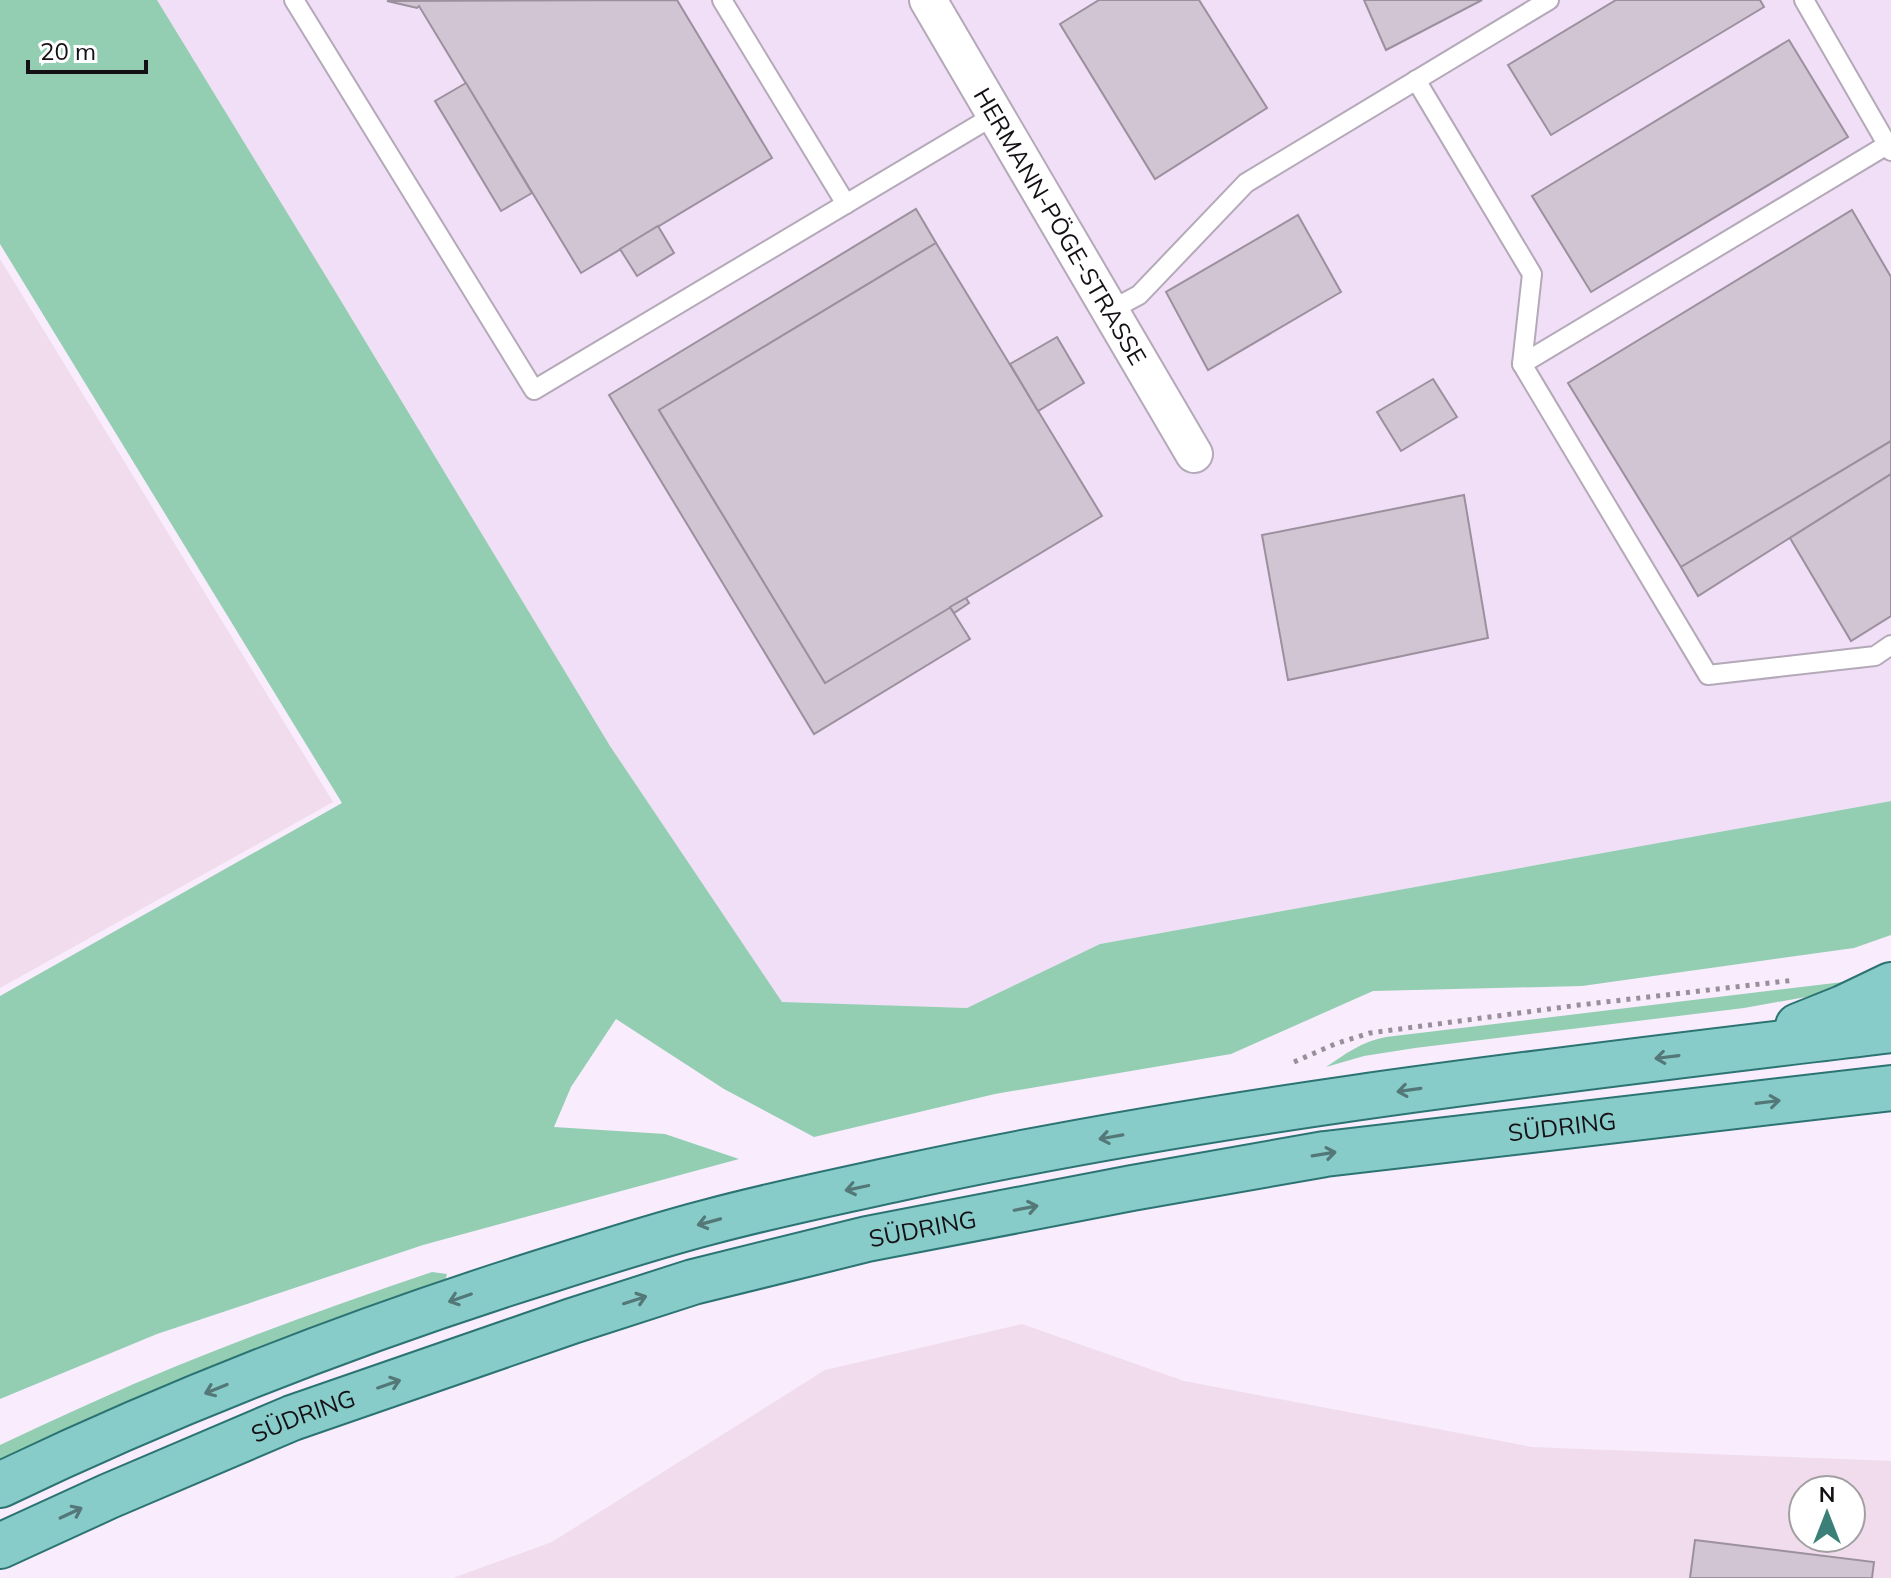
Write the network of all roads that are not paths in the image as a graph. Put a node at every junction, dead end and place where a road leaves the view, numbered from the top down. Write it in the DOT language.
graph roads {
  1 [pos="294,0"];
  2 [pos="722,0"];
  3 [pos="928,0"];
  4 [pos="1549,0"];
  5 [pos="1804,0"];
  6 [pos="1416,80"];
  7 [pos="995,115"];
  8 [pos="1889,148"];
  9 [pos="846,204"];
  10 [pos="1109,311"];
  11 [pos="1522,364"];
  12 [pos="1194,454"];
  13 [pos="1891,645"];
  14 [pos="1891,985"];
  15 [pos="1891,1030"];
  16 [pos="1744,1048"];
  17 [pos="1891,1088"];
  18 [pos="0,1485"];
  19 [pos="0,1546"];
  1 -- 9 [label="lane"];
  2 -- 9 [label="lane"];
  3 -- 7 [label="street, HERMANN-PÖGE-STRASSE"];
  4 -- 6 [label="lane"];
  5 -- 8 [label="lane"];
  6 -- 10 [label="lane"];
  6 -- 11 [label="lane"];
  7 -- 9 [label="lane"];
  7 -- 10 [label="street, HERMANN-PÖGE-STRASSE"];
  8 -- 11 [label="lane"];
  10 -- 12 [label="street, HERMANN-PÖGE-STRASSE"];
  11 -- 13 [label="lane"];
  14 -- 16 [label="main road"];
  15 -- 16 [label="main road"];
  16 -- 18 [label="main road, one-way"];
  19 -- 17 [label="main road, SÜDRING, one-way"];
}
